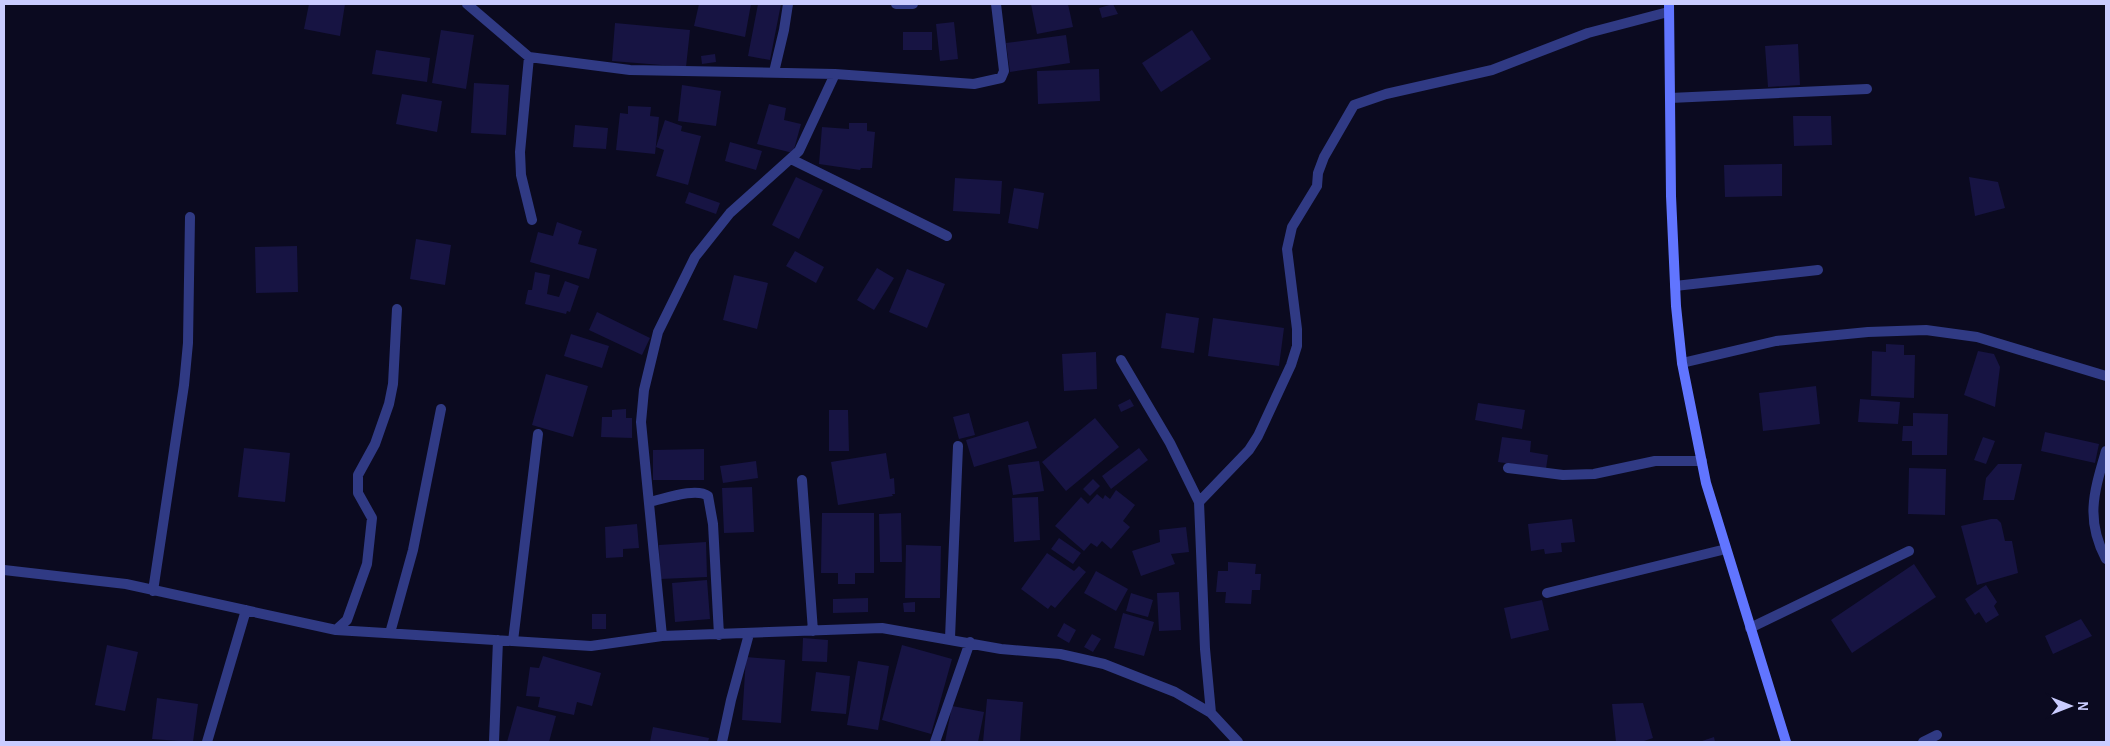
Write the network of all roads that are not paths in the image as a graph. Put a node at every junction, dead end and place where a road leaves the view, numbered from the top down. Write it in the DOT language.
graph roads {
  1 [pos="467,4"];
  2 [pos="788,4"];
  3 [pos="896,4"];
  4 [pos="913,4"];
  5 [pos="996,4"];
  6 [pos="1669,8"];
  7 [pos="529,57"];
  8 [pos="774,72"];
  9 [pos="835,74"];
  10 [pos="1867,90"];
  11 [pos="1670,98"];
  12 [pos="791,159"];
  13 [pos="190,217"];
  14 [pos="532,220"];
  15 [pos="947,236"];
  16 [pos="1818,270"];
  17 [pos="1675,286"];
  18 [pos="397,309"];
  19 [pos="1120,360"];
  20 [pos="1682,363"];
  21 [pos="2106,376"];
  22 [pos="441,409"];
  23 [pos="538,434"];
  24 [pos="958,446"];
  25 [pos="2106,451"];
  26 [pos="1702,461"];
  27 [pos="1508,468"];
  28 [pos="802,480"];
  29 [pos="649,502"];
  30 [pos="1199,502"];
  31 [pos="1726,549"];
  32 [pos="1909,551"];
  33 [pos="2106,559"];
  34 [pos="4,570"];
  35 [pos="153,591"];
  36 [pos="1547,593"];
  37 [pos="246,610"];
  38 [pos="1750,628"];
  39 [pos="336,630"];
  40 [pos="813,631"];
  41 [pos="390,633"];
  42 [pos="749,634"];
  43 [pos="719,635"];
  44 [pos="662,636"];
  45 [pos="950,638"];
  46 [pos="498,640"];
  47 [pos="513,641"];
  48 [pos="970,642"];
  49 [pos="1211,713"];
  50 [pos="1937,735"];
  51 [pos="207,742"];
  52 [pos="494,742"];
  53 [pos="722,742"];
  54 [pos="935,742"];
  55 [pos="1238,742"];
  56 [pos="1786,742"];
  57 [pos="1924,742"];
  1 -- 7 [label="street"];
  2 -- 8 [label="street"];
  3 -- 4 [label="street"];
  5 -- 9 [label="street"];
  6 -- 11 [label="street"];
  6 -- 30 [label="street"];
  7 -- 8 [label="street"];
  7 -- 14 [label="street"];
  8 -- 9 [label="street"];
  9 -- 12 [label="street"];
  10 -- 11 [label="street"];
  11 -- 17 [label="street"];
  12 -- 15 [label="street"];
  12 -- 29 [label="street"];
  13 -- 35 [label="street"];
  16 -- 17 [label="street"];
  17 -- 20 [label="street"];
  18 -- 39 [label="street"];
  19 -- 30 [label="street"];
  20 -- 21 [label="street"];
  20 -- 26 [label="street"];
  22 -- 41 [label="street"];
  23 -- 47 [label="street"];
  24 -- 45 [label="street"];
  25 -- 33 [label="street"];
  26 -- 27 [label="street"];
  26 -- 31 [label="street"];
  28 -- 40 [label="street"];
  29 -- 43 [label="street"];
  29 -- 44 [label="street"];
  30 -- 49 [label="street"];
  31 -- 36 [label="street"];
  31 -- 38 [label="street"];
  32 -- 38 [label="street"];
  34 -- 35 [label="street"];
  35 -- 37 [label="street"];
  37 -- 39 [label="street"];
  37 -- 51 [label="street"];
  38 -- 56 [label="street"];
  39 -- 41 [label="street"];
  40 -- 42 [label="street"];
  40 -- 45 [label="street"];
  41 -- 46 [label="street"];
  42 -- 43 [label="street"];
  42 -- 53 [label="street"];
  43 -- 44 [label="street"];
  44 -- 47 [label="street"];
  45 -- 48 [label="street"];
  46 -- 47 [label="street"];
  46 -- 52 [label="street"];
  48 -- 49 [label="street"];
  48 -- 54 [label="street"];
  49 -- 55 [label="street"];
  50 -- 57 [label="street"];
}
